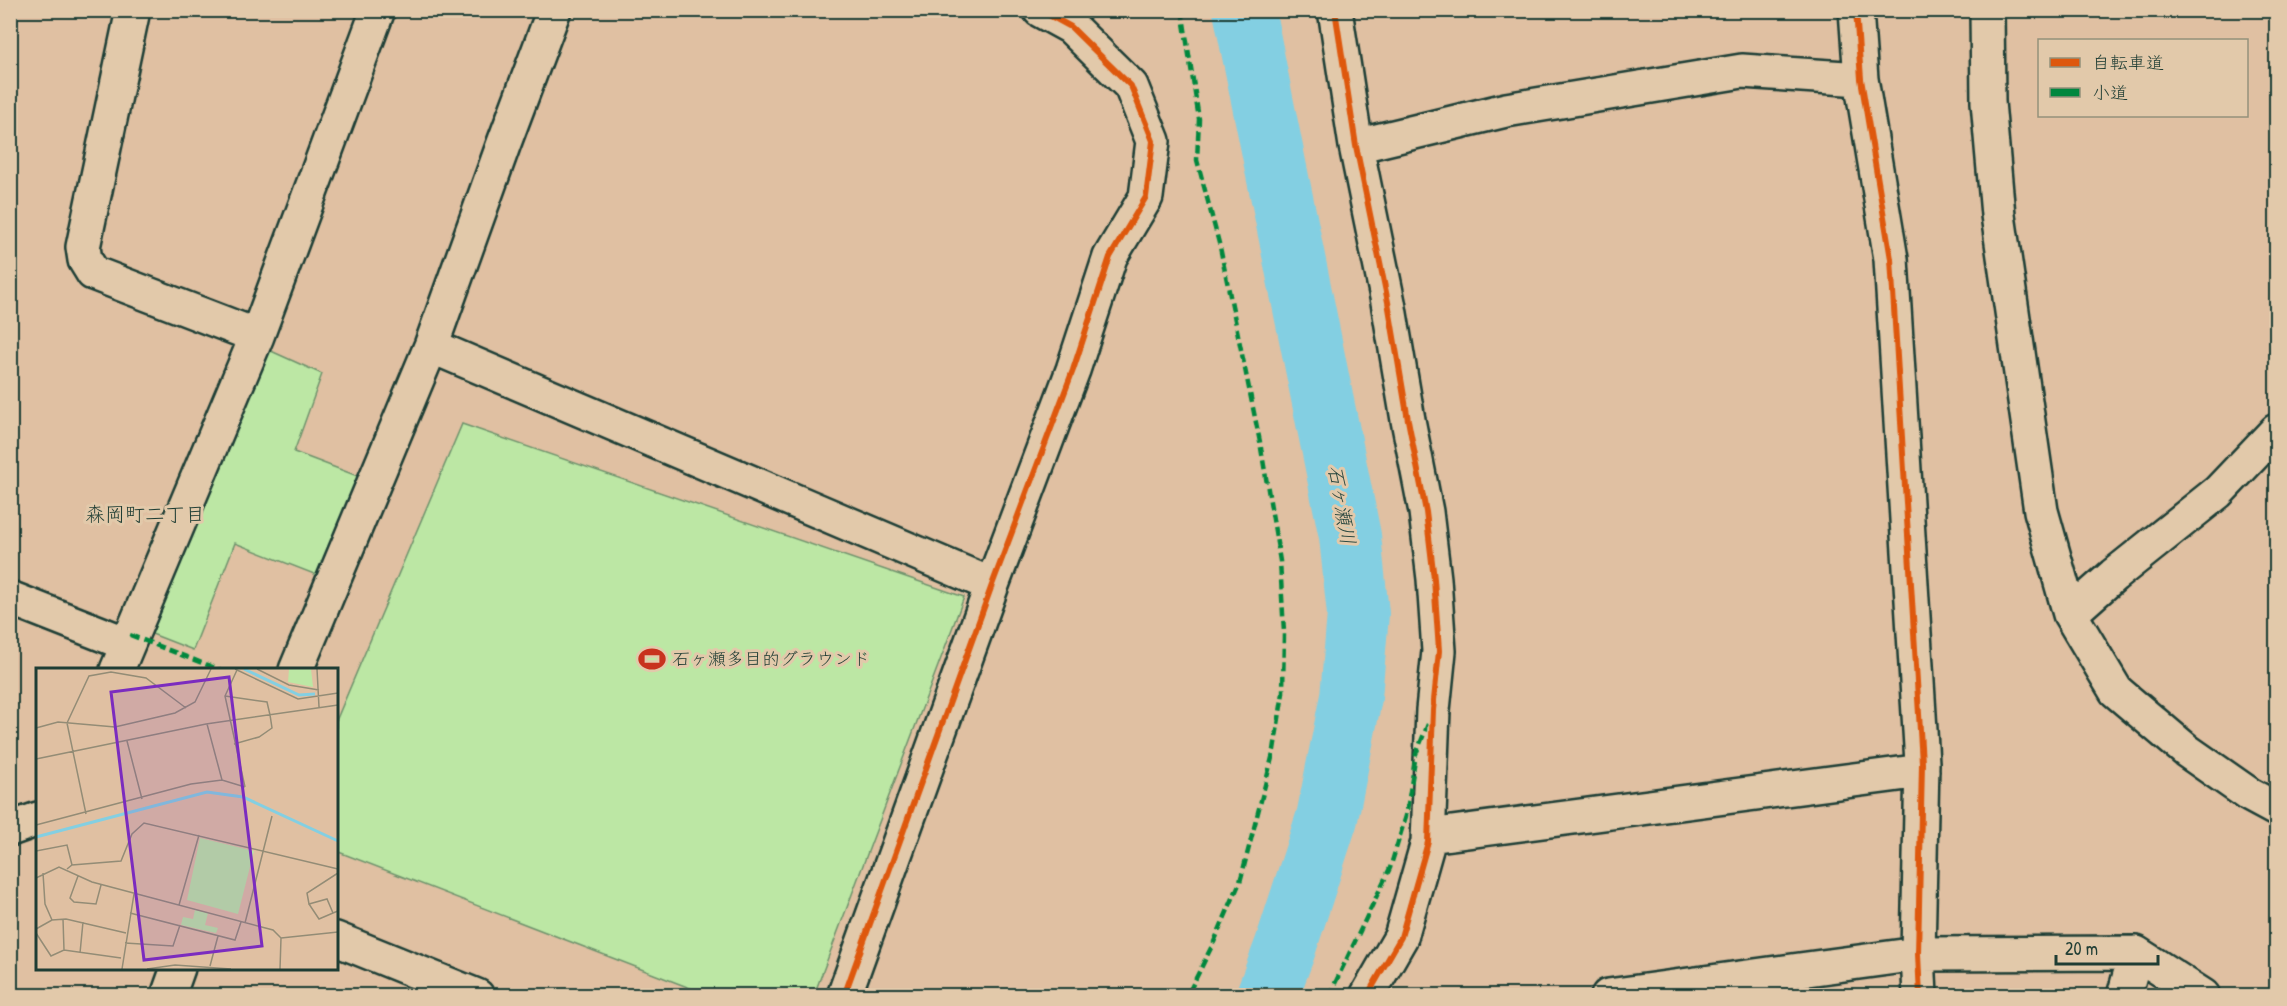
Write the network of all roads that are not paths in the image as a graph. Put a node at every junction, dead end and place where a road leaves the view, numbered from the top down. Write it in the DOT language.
graph roads {
  1 [pos="133,10"];
  2 [pos="378,10"];
  3 [pos="554,10"];
  4 [pos="1040,10"];
  5 [pos="1335,10"];
  6 [pos="1856,10"];
  7 [pos="1987,10"];
  8 [pos="1861,79"];
  9 [pos="1356,146"];
  10 [pos="256,336"];
  11 [pos="431,346"];
  12 [pos="2277,431"];
  13 [pos="993,585"];
  14 [pos="10,598"];
  15 [pos="2070,614"];
  16 [pos="122,657"];
  17 [pos="297,668"];
  18 [pos="1922,771"];
  19 [pos="2277,808"];
  20 [pos="36,820"];
  21 [pos="10,829"];
  22 [pos="1429,836"];
  23 [pos="338,940"];
  24 [pos="2136,953"];
  25 [pos="1918,954"];
  26 [pos="178,970"];
  27 [pos="1726,988"];
  28 [pos="168,996"];
  29 [pos="477,996"];
  30 [pos="844,996"];
  31 [pos="1367,996"];
  32 [pos="1608,996"];
  33 [pos="1920,996"];
  34 [pos="2124,996"];
  35 [pos="2203,996"];
  1 -- 10 [label="street"];
  2 -- 10 [label="street"];
  3 -- 11 [label="street"];
  4 -- 13 [label="street"];
  5 -- 9 [label="street"];
  6 -- 8 [label="street"];
  7 -- 15 [label="street"];
  8 -- 9 [label="street"];
  8 -- 18 [label="street"];
  9 -- 22 [label="street"];
  10 -- 16 [label="street"];
  11 -- 13 [label="street"];
  11 -- 17 [label="street"];
  12 -- 15 [label="street"];
  13 -- 30 [label="street"];
  14 -- 16 [label="street"];
  15 -- 19 [label="street"];
  18 -- 22 [label="street"];
  18 -- 25 [label="street"];
  20 -- 21 [label="street"];
  22 -- 31 [label="street"];
  23 -- 29 [label="street"];
  24 -- 25 [label="street"];
  24 -- 34 [label="street"];
  24 -- 35 [label="street"];
  25 -- 27 [label="street"];
  25 -- 33 [label="street"];
  26 -- 28 [label="street"];
  27 -- 32 [label="street"];
}
